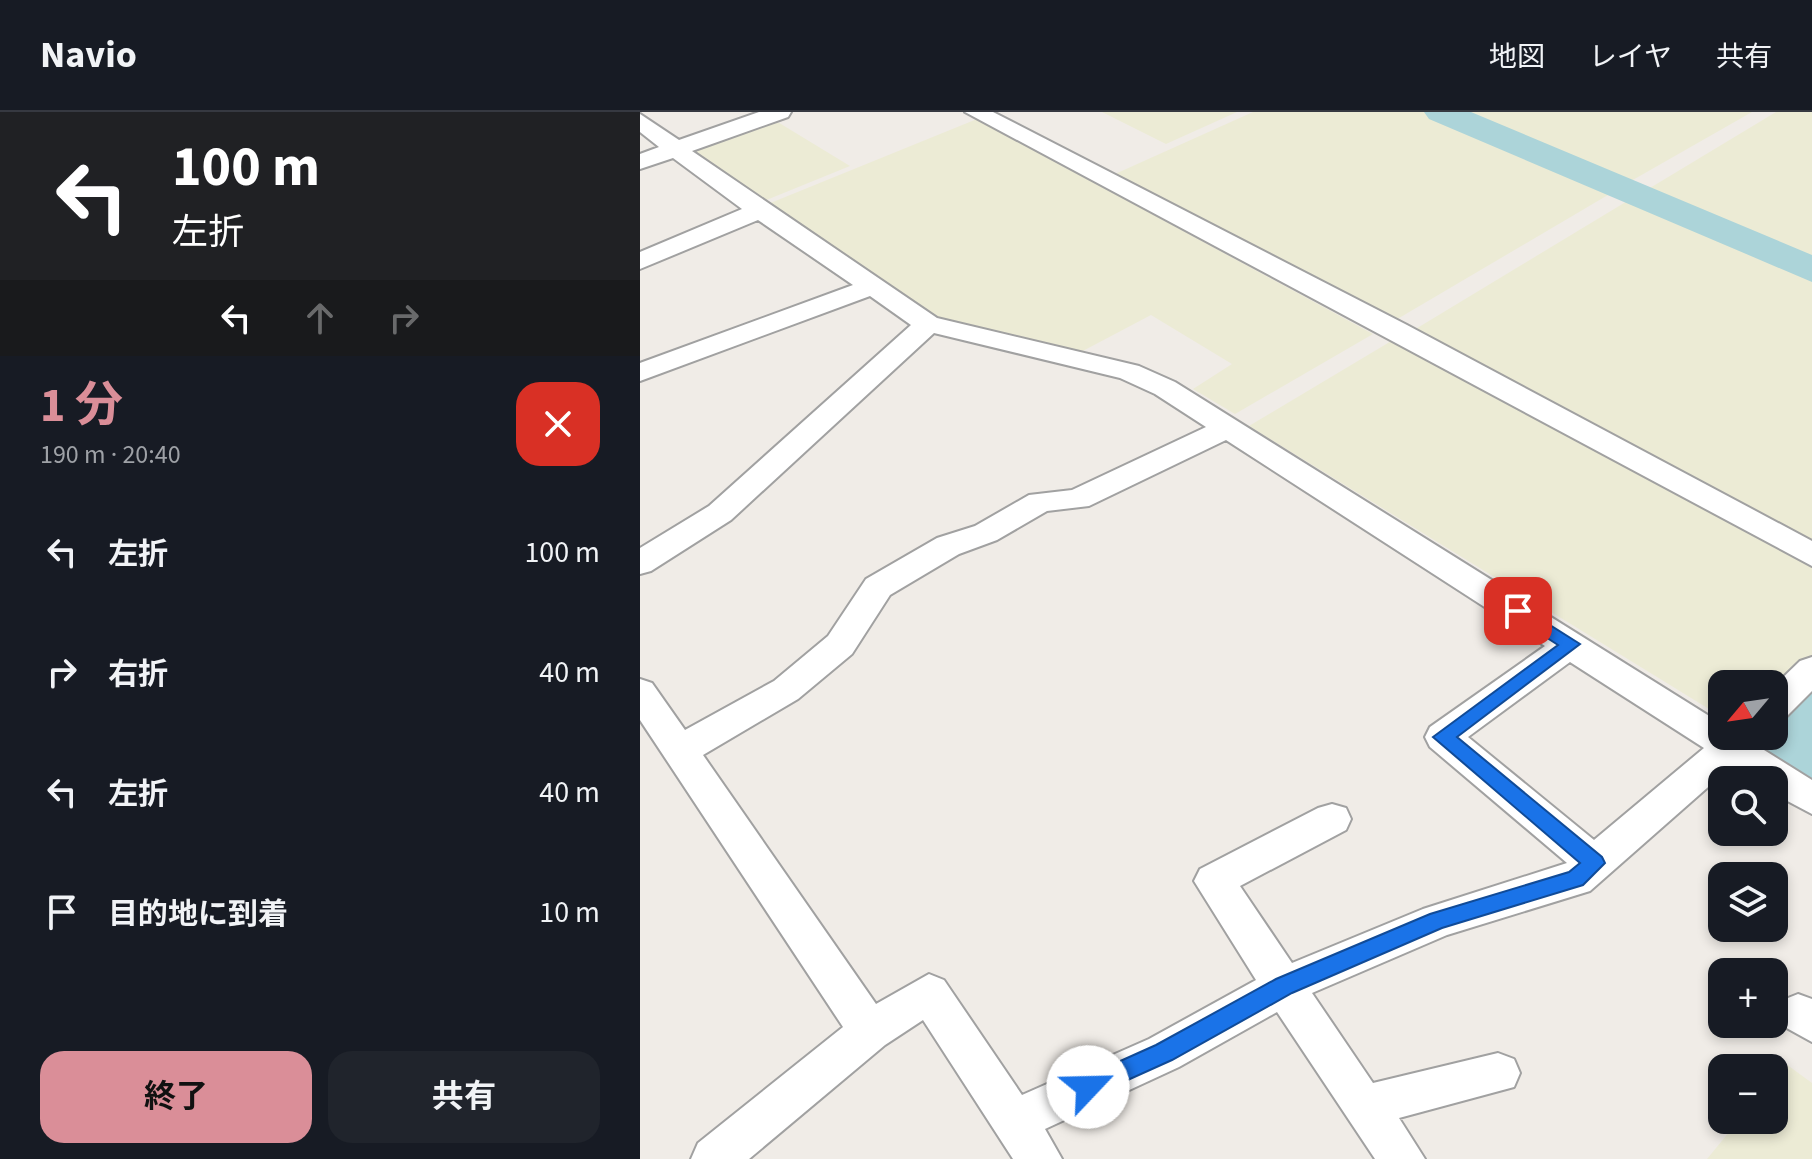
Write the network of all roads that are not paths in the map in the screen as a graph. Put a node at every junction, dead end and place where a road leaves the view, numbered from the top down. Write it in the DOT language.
graph roads {
  1 [pos="780,112"];
  2 [pos="976,112"];
  3 [pos="640,121"];
  4 [pos="675,149"];
  5 [pos="640,162"];
  6 [pos="760,210"];
  7 [pos="640,261"];
  8 [pos="871,287"];
  9 [pos="928,324"];
  10 [pos="640,373"];
  11 [pos="1228,428"];
  12 [pos="1812,555"];
  13 [pos="640,563"];
  14 [pos="1571,644"];
  15 [pos="1812,670"];
  16 [pos="640,692"];
  17 [pos="1788,693"];
  18 [pos="1708,725"];
  19 [pos="1728,750"];
  20 [pos="1748,750"];
  21 [pos="679,751"];
  22 [pos="1812,799"];
  23 [pos="1332,819"];
  24 [pos="1594,863"];
  25 [pos="1284,986"];
  26 [pos="870,1031"];
  27 [pos="1498,1073"];
  28 [pos="1363,1106"];
  29 [pos="1013,1121"];
  30 [pos="714,1159"];
  31 [pos="1039,1159"];
  32 [pos="1402,1159"];
  1 -- 4 [label="street"];
  2 -- 12 [label="street"];
  3 -- 4 [label="street"];
  4 -- 5 [label="street"];
  4 -- 6 [label="street"];
  6 -- 7 [label="street"];
  6 -- 8 [label="street"];
  8 -- 9 [label="street"];
  8 -- 10 [label="street"];
  9 -- 11 [label="street"];
  9 -- 13 [label="street"];
  11 -- 14 [label="street"];
  11 -- 21 [label="street"];
  14 -- 18 [label="street"];
  14 -- 24 [label="street"];
  15 -- 17 [label="street"];
  16 -- 21 [label="street"];
  19 -- 24 [label="street"];
  20 -- 22 [label="street"];
  21 -- 26 [label="street"];
  23 -- 25 [label="street"];
  24 -- 25 [label="street"];
  25 -- 28 [label="street"];
  25 -- 29 [label="street"];
  26 -- 29 [label="street"];
  26 -- 30 [label="street"];
  27 -- 28 [label="street"];
  28 -- 32 [label="street"];
  29 -- 31 [label="street"];
}
